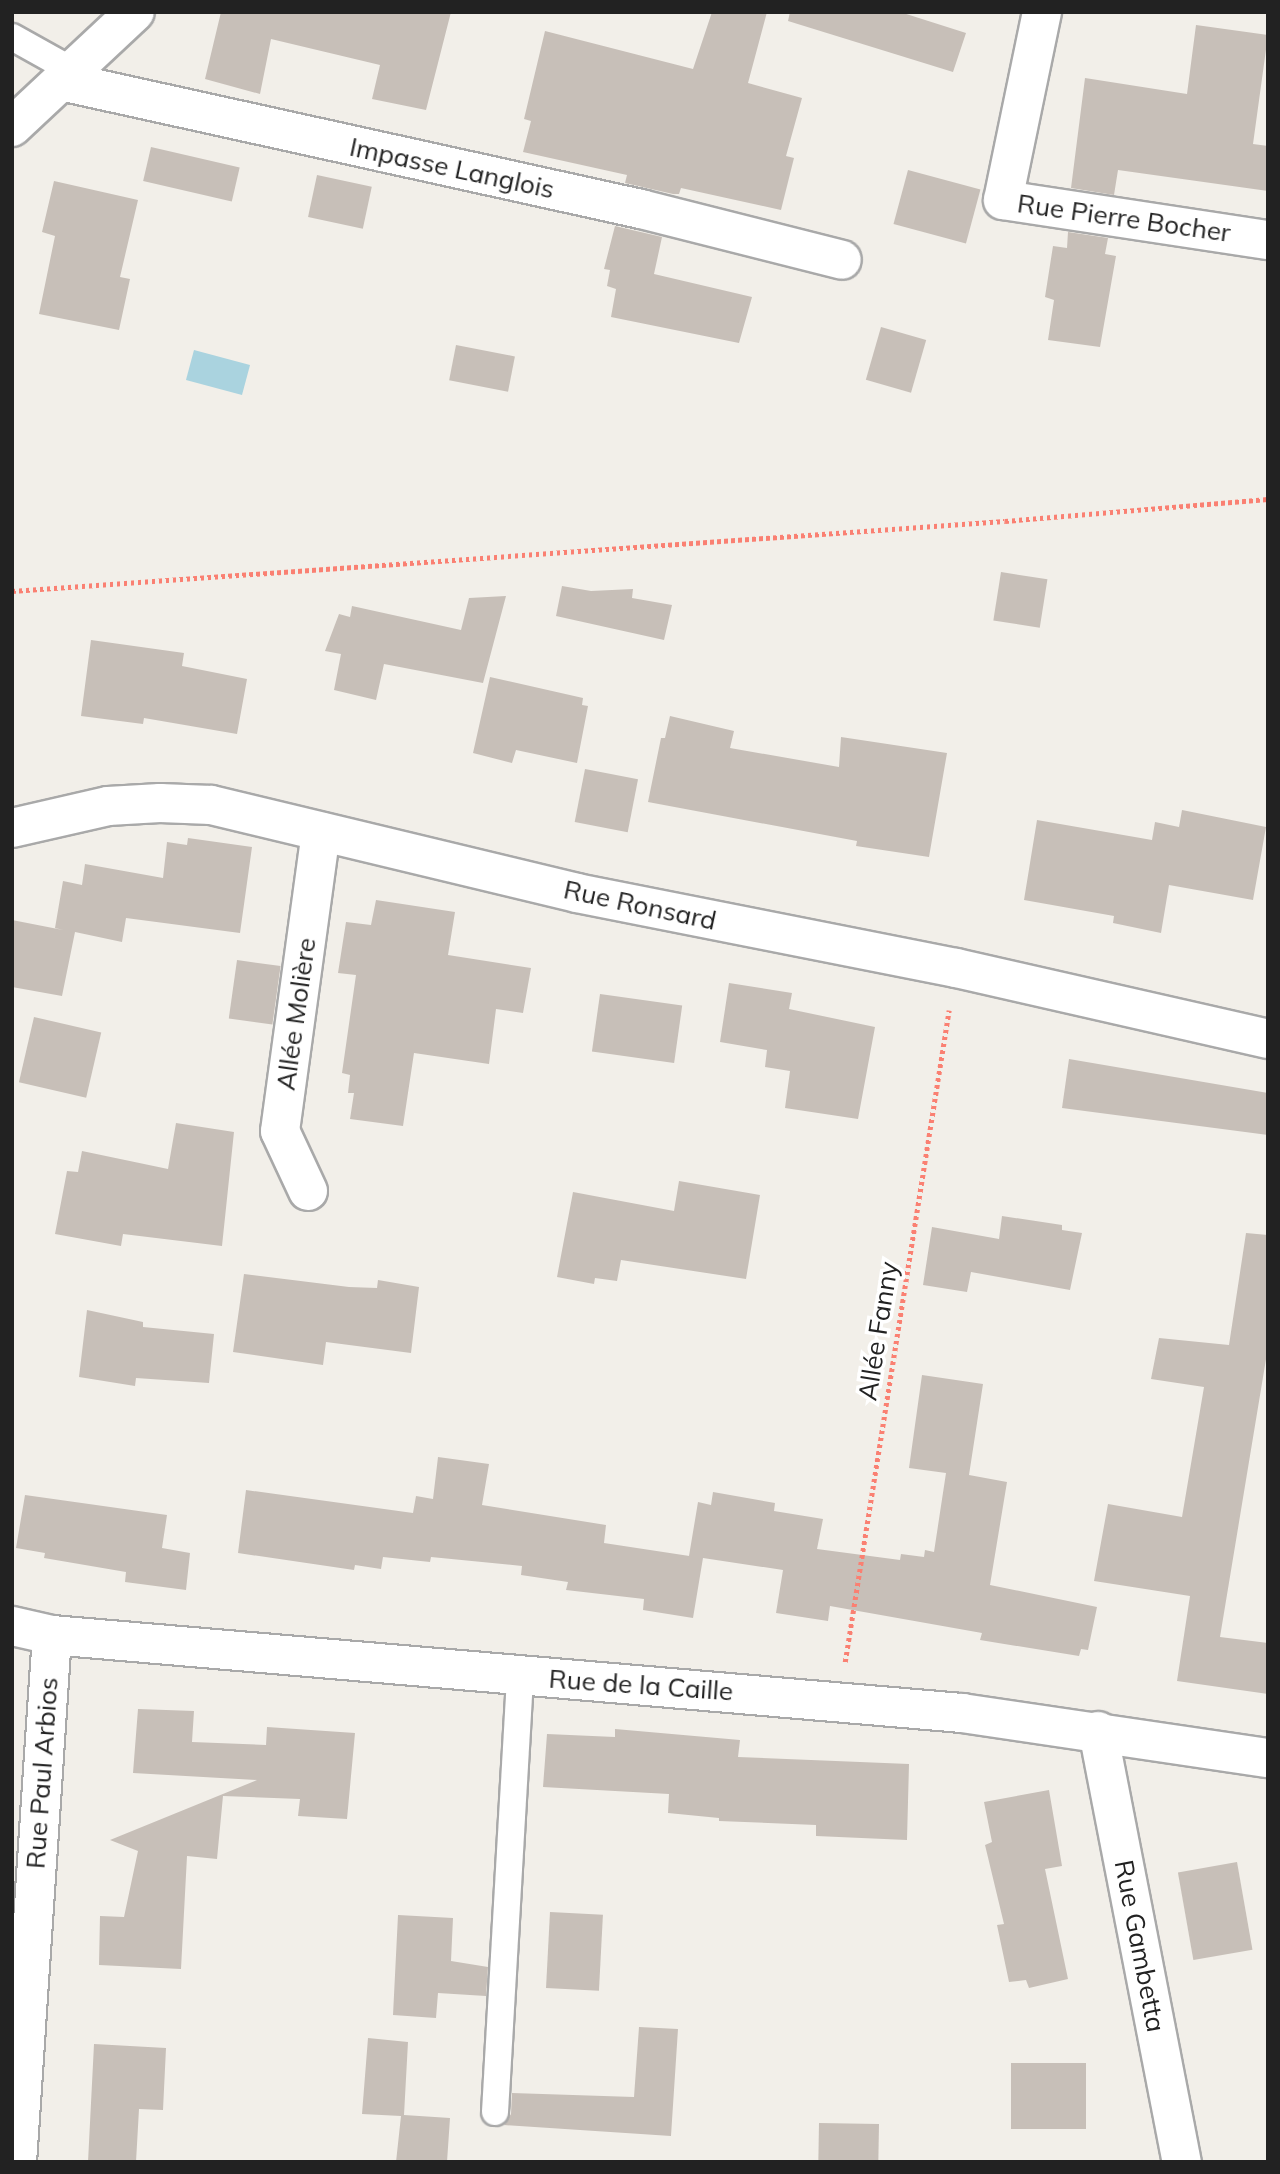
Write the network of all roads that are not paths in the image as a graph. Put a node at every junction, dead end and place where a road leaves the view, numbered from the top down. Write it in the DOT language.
graph roads {
  1 [pos="135,12"];
  2 [pos="1042,12"];
  3 [pos="12,37"];
  4 [pos="67,76"];
  5 [pos="12,127"];
  6 [pos="1268,240"];
  7 [pos="842,260"];
  8 [pos="12,828"];
  9 [pos="321,832"];
  10 [pos="1268,1039"];
  11 [pos="308,1191"];
  12 [pos="12,1626"];
  13 [pos="52,1635"];
  14 [pos="520,1676"];
  15 [pos="1098,1731"];
  16 [pos="1268,1758"];
  17 [pos="20,1976"];
  18 [pos="495,2112"];
  19 [pos="17,2162"];
  20 [pos="1182,2162"];
  1 -- 4 [label="street"];
  2 -- 6 [label="street, Rue Pierre Bocher"];
  3 -- 4 [label="lane"];
  4 -- 5 [label="street"];
  4 -- 7 [label="street, Impasse Langlois"];
  8 -- 9 [label="street, Rue Ronsard"];
  9 -- 10 [label="street, Rue Ronsard"];
  9 -- 11 [label="street, Allée Molière"];
  12 -- 13 [label="street, Rue de la Caille"];
  13 -- 14 [label="street, Rue de la Caille"];
  13 -- 17 [label="street, Rue Paul Arbios"];
  14 -- 15 [label="street, Rue de la Caille"];
  14 -- 18 [label="lane"];
  15 -- 16 [label="street, Rue de la Caille"];
  15 -- 20 [label="street, Rue Gambetta"];
  17 -- 19 [label="street, Rue Paul Arbios"];
}
